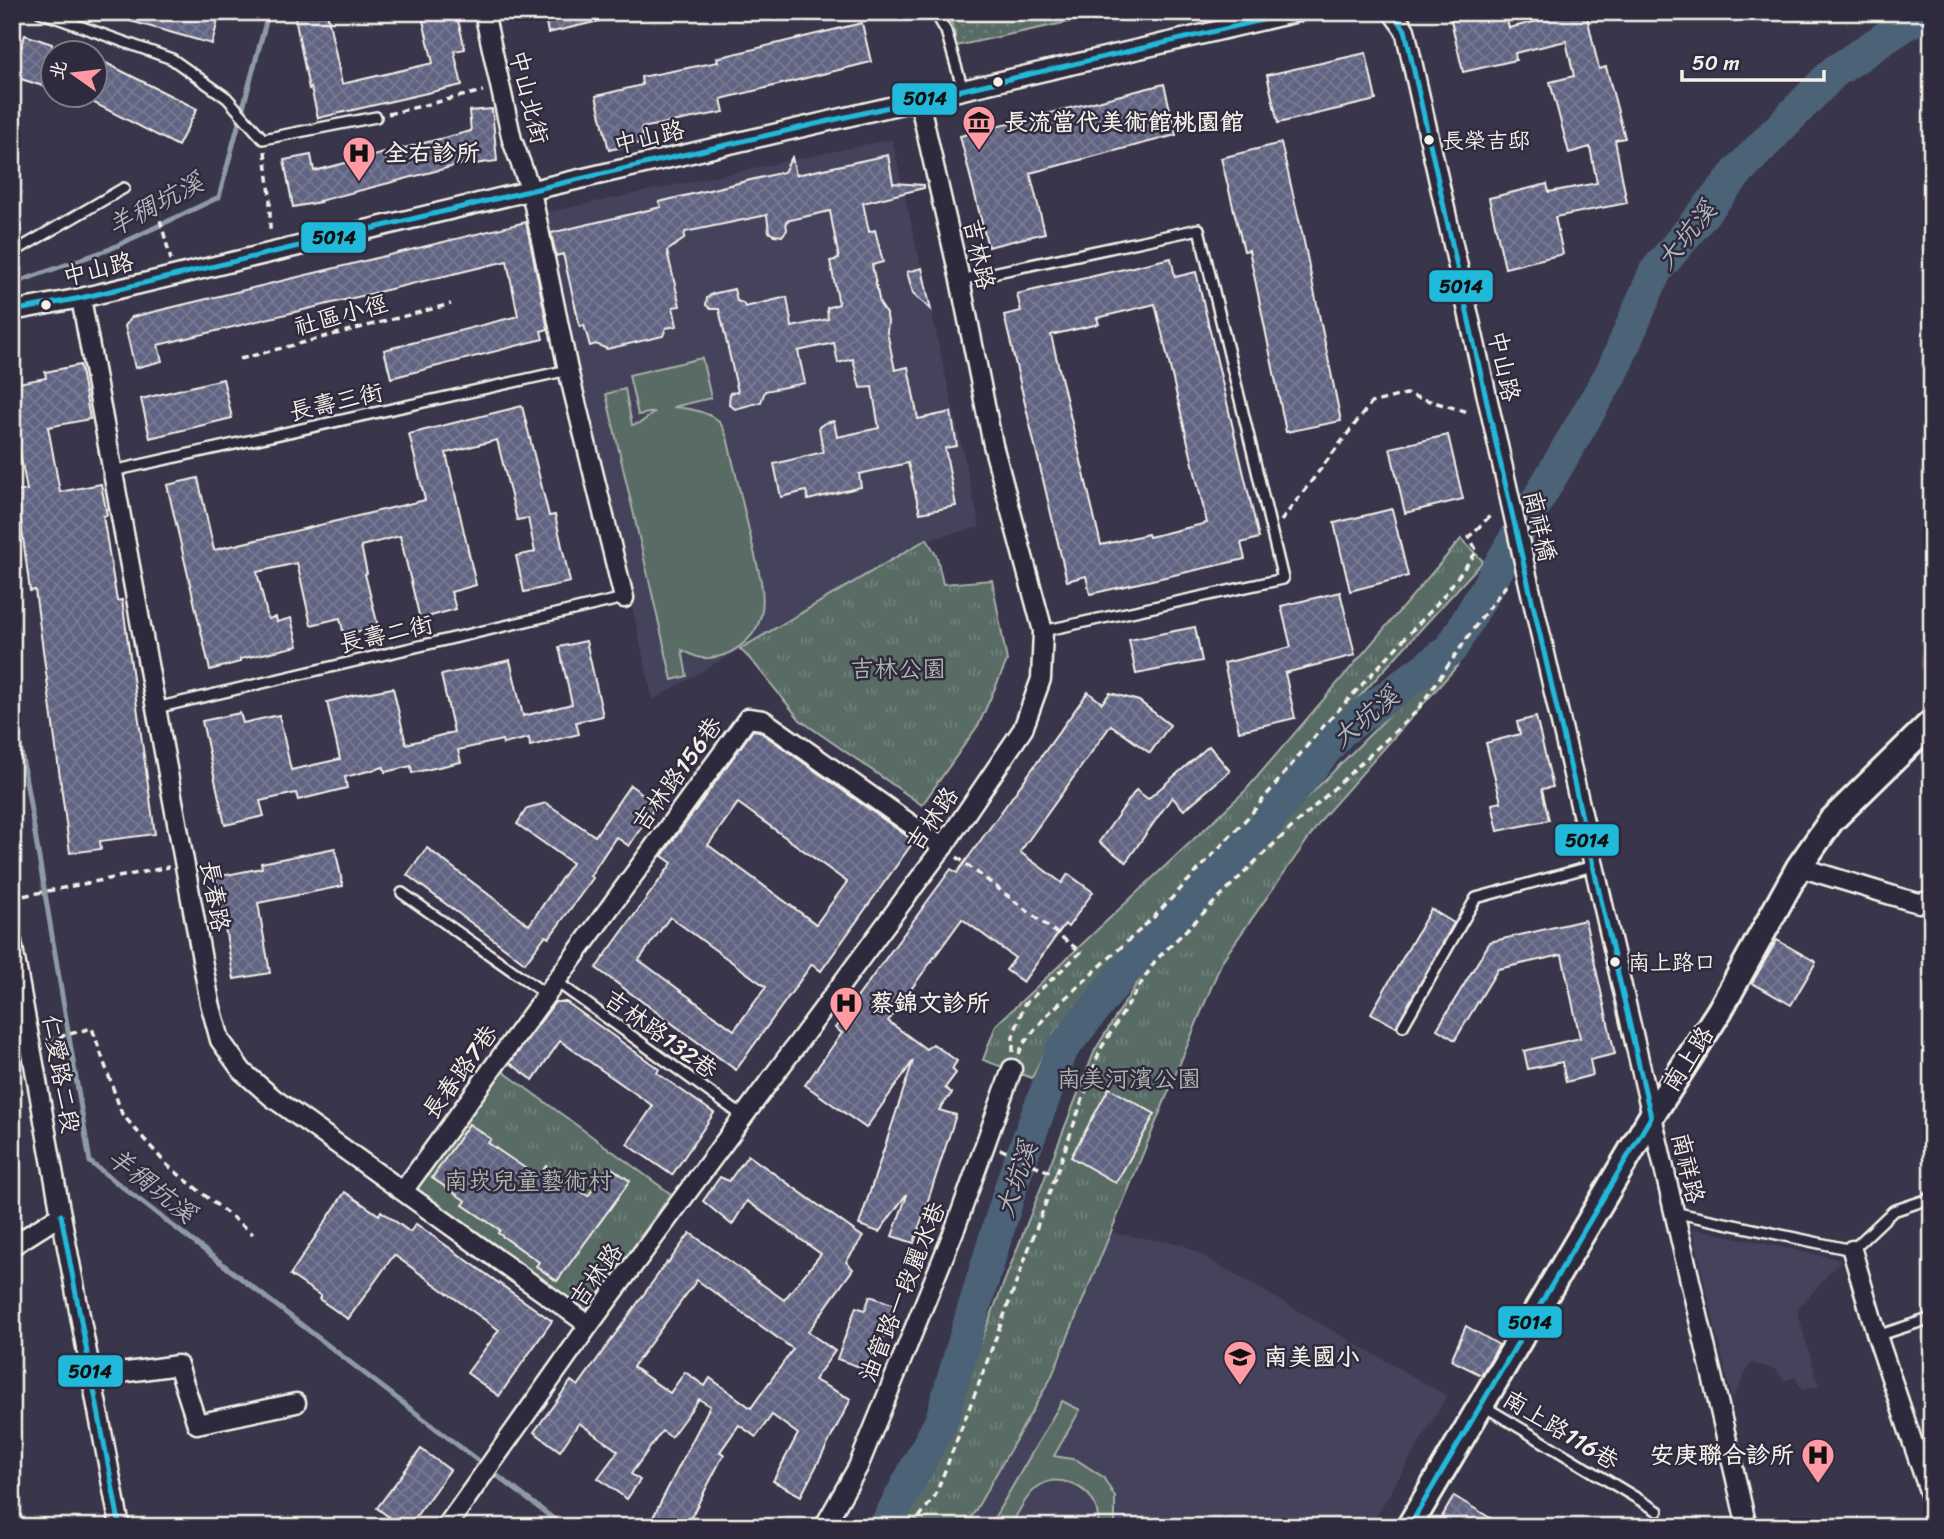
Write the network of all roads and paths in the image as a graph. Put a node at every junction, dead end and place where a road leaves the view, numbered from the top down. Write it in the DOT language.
graph roads {
  1 [pos="40,12"];
  2 [pos="484,12"];
  3 [pos="935,12"];
  4 [pos="1298,12"];
  5 [pos="1392,12"];
  6 [pos="500,87"];
  7 [pos="963,90"];
  8 [pos="919,100"];
  9 [pos="376,117"];
  10 [pos="263,139"];
  11 [pos="124,188"];
  12 [pos="531,191"];
  13 [pos="154,197"];
  14 [pos="167,247"];
  15 [pos="12,253"];
  16 [pos="269,253"];
  17 [pos="960,280"];
  18 [pos="81,298"];
  19 [pos="451,304"];
  20 [pos="12,311"];
  21 [pos="240,359"];
  22 [pos="568,370"];
  23 [pos="1468,412"];
  24 [pos="1497,447"];
  25 [pos="113,471"];
  26 [pos="1490,516"];
  27 [pos="1272,534"];
  28 [pos="1508,583"];
  29 [pos="624,598"];
  30 [pos="1535,615"];
  31 [pos="1043,632"];
  32 [pos="156,708"];
  33 [pos="1932,722"];
  34 [pos="943,847"];
  35 [pos="184,864"];
  36 [pos="1593,866"];
  37 [pos="1799,867"];
  38 [pos="402,893"];
  39 [pos="12,898"];
  40 [pos="1932,900"];
  41 [pos="12,942"];
  42 [pos="552,989"];
  43 [pos="1403,1026"];
  44 [pos="52,1039"];
  45 [pos="1012,1069"];
  46 [pos="744,1117"];
  47 [pos="1651,1117"];
  48 [pos="1002,1150"];
  49 [pos="1056,1175"];
  50 [pos="403,1191"];
  51 [pos="1932,1198"];
  52 [pos="1673,1212"];
  53 [pos="61,1215"];
  54 [pos="253,1234"];
  55 [pos="12,1246"];
  56 [pos="1852,1250"];
  57 [pos="1932,1318"];
  58 [pos="589,1325"];
  59 [pos="1877,1336"];
  60 [pos="92,1377"];
  61 [pos="296,1403"];
  62 [pos="1481,1405"];
  63 [pos="1924,1450"];
  64 [pos="1932,1500"];
  65 [pos="1658,1511"];
  66 [pos="120,1527"];
  67 [pos="446,1527"];
  68 [pos="824,1527"];
  69 [pos="912,1527"];
  70 [pos="1409,1527"];
  71 [pos="1747,1527"];
  1 -- 10 [label="lane"];
  2 -- 6 [label="street, 中山北街"];
  3 -- 7 [label="lane"];
  4 -- 7 [label="street, 中山路"];
  5 -- 24 [label="street, 中山路"];
  6 -- 9 [label="path"];
  6 -- 12 [label="street, 中山北街"];
  7 -- 8 [label="street, 中山路"];
  8 -- 12 [label="street, 中山路"];
  8 -- 17 [label="street, 吉林路"];
  9 -- 10 [label="lane"];
  10 -- 16 [label="path"];
  11 -- 15 [label="lane"];
  12 -- 16 [label="street, 中山路"];
  12 -- 22 [label="street, 中山北街"];
  13 -- 14 [label="path"];
  16 -- 18 [label="street, 中山路"];
  17 -- 27 [label="lane"];
  17 -- 31 [label="street, 吉林路"];
  18 -- 20 [label="street, 中山路"];
  18 -- 25 [label="street, 長春路"];
  19 -- 21 [label="path, 社區小徑"];
  22 -- 25 [label="lane, 長壽三街"];
  22 -- 29 [label="street, 中山北街"];
  23 -- 27 [label="path"];
  24 -- 30 [label="street, 南祥橋"];
  25 -- 32 [label="street, 長春路"];
  26 -- 45 [label="path"];
  27 -- 31 [label="lane"];
  28 -- 49 [label="path"];
  29 -- 32 [label="lane, 長壽二街"];
  30 -- 36 [label="street, 南祥路"];
  31 -- 34 [label="street, 吉林路"];
  32 -- 35 [label="street, 長春路"];
  33 -- 37 [label="street, 南上路"];
  34 -- 42 [label="street, 吉林路156巷"];
  34 -- 45 [label="path"];
  34 -- 46 [label="street, 吉林路"];
  35 -- 39 [label="path"];
  35 -- 50 [label="street, 長春路"];
  36 -- 43 [label="lane"];
  36 -- 47 [label="street, 南祥路"];
  37 -- 40 [label="street"];
  37 -- 47 [label="street, 南上路"];
  38 -- 42 [label="lane, 吉林路132巷"];
  41 -- 53 [label="street, 仁愛路二段"];
  42 -- 46 [label="lane, 吉林路132巷"];
  42 -- 50 [label="street, 長春路7巷"];
  44 -- 54 [label="path"];
  45 -- 68 [label="street, 油管路一段麗水巷"];
  46 -- 58 [label="street, 吉林路"];
  47 -- 52 [label="street, 南祥路"];
  47 -- 62 [label="street, 南上路"];
  48 -- 49 [label="path"];
  49 -- 69 [label="path"];
  50 -- 58 [label="street, 長春路"];
  51 -- 56 [label="lane"];
  52 -- 56 [label="lane"];
  52 -- 71 [label="street, 南祥路"];
  53 -- 55 [label="street"];
  53 -- 60 [label="street, 仁愛路二段"];
  56 -- 59 [label="street"];
  57 -- 59 [label="lane"];
  58 -- 67 [label="street, 吉林路"];
  59 -- 63 [label="street"];
  60 -- 61 [label="street"];
  60 -- 66 [label="street, 仁愛路二段"];
  62 -- 65 [label="lane, 南上路116巷"];
  62 -- 70 [label="street, 南上路"];
  63 -- 64 [label="street"];
}
